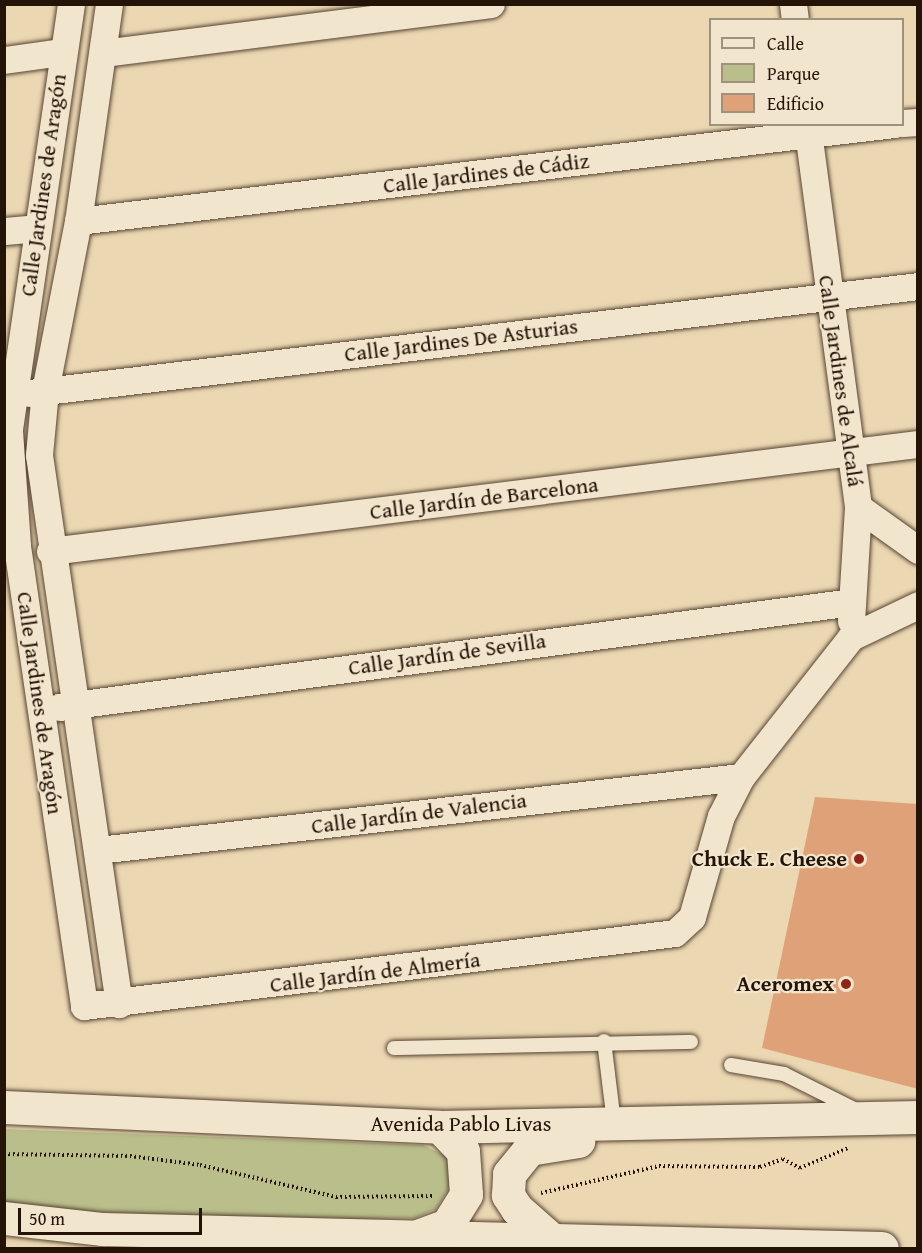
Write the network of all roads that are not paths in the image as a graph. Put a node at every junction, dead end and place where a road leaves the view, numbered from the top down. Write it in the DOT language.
graph roads {
  1 [pos="71,4"];
  2 [pos="109,4"];
  3 [pos="491,4"];
  4 [pos="62,52"];
  5 [pos="103,53"];
  6 [pos="4,60"];
  7 [pos="865,126"];
  8 [pos="808,130"];
  9 [pos="78,221"];
  10 [pos="37,228"];
  11 [pos="4,231"];
  12 [pos="918,286"];
  13 [pos="829,296"];
  14 [pos="45,390"];
  15 [pos="8,396"];
  16 [pos="918,444"];
  17 [pos="850,453"];
  18 [pos="858,507"];
  19 [pos="918,550"];
  20 [pos="50,551"];
  21 [pos="852,602"];
  22 [pos="918,605"];
  23 [pos="851,638"];
  24 [pos="76,704"];
  25 [pos="43,710"];
  26 [pos="741,777"];
  27 [pos="98,850"];
  28 [pos="119,1004"];
  29 [pos="86,1007"];
  30 [pos="604,1041"];
  31 [pos="691,1042"];
  32 [pos="394,1048"];
  33 [pos="731,1065"];
  34 [pos="4,1107"];
  35 [pos="869,1116"];
  36 [pos="918,1117"];
  37 [pos="751,1119"];
  38 [pos="614,1122"];
  39 [pos="440,1127"];
  40 [pos="4,1218"];
  41 [pos="420,1235"];
  42 [pos="551,1239"];
  43 [pos="882,1248"];
  1 -- 4 [label="street, Calle Jardines de Aragón"];
  2 -- 5 [label="street, Calle Jardines de Aragón"];
  3 -- 5 [label="street"];
  4 -- 6 [label="street"];
  4 -- 10 [label="street, Calle Jardines de Aragón"];
  5 -- 9 [label="street, Calle Jardines de Aragón"];
  7 -- 8 [label="street, Calle Jardines de Cádiz"];
  8 -- 9 [label="street, Calle Jardines de Cádiz"];
  8 -- 13 [label="street, Calle Jardines de Alcalá"];
  9 -- 14 [label="street, Calle Jardines de Aragón"];
  10 -- 11 [label="street"];
  10 -- 15 [label="street, Calle Jardines de Aragón"];
  12 -- 13 [label="street, Calle Jardines De Asturias"];
  13 -- 14 [label="street, Calle Jardines De Asturias"];
  13 -- 17 [label="street, Calle Jardines de Alcalá"];
  14 -- 15 [label="street, Calle Jardines De Asturias"];
  14 -- 20 [label="street, Calle Jardines de Aragón"];
  15 -- 25 [label="street, Calle Jardines de Aragón"];
  16 -- 17 [label="street, Calle Jardín de Barcelona"];
  17 -- 18 [label="street, Calle Jardines de Alcalá"];
  17 -- 20 [label="street, Calle Jardín de Barcelona"];
  18 -- 19 [label="street"];
  18 -- 21 [label="street, Calle Jardines de Alcalá"];
  20 -- 24 [label="street, Calle Jardines de Aragón"];
  21 -- 23 [label="street, Calle Jardines de Alcalá"];
  21 -- 24 [label="street, Calle Jardín de Sevilla"];
  22 -- 23 [label="street"];
  23 -- 26 [label="street"];
  24 -- 25 [label="street, Calle Jardín de Sevilla"];
  24 -- 27 [label="street, Calle Jardines de Aragón"];
  25 -- 29 [label="street, Calle Jardines de Aragón"];
  26 -- 27 [label="street, Calle Jardín de Valencia"];
  26 -- 28 [label="street, Calle Jardín de Almería"];
  27 -- 28 [label="street, Calle Jardines de Aragón"];
  28 -- 29 [label="street, Calle Jardín de Almería"];
  30 -- 31 [label="lane"];
  30 -- 32 [label="lane"];
  30 -- 38 [label="lane"];
  33 -- 35 [label="lane"];
  34 -- 39 [label="main road, Avenida Pablo Livas"];
  35 -- 36 [label="main road, Avenida Pablo Livas"];
  35 -- 37 [label="main road, Avenida Pablo Livas"];
  37 -- 38 [label="main road, Avenida Pablo Livas"];
  37 -- 42 [label="main road"];
  38 -- 39 [label="main road, Avenida Pablo Livas"];
  39 -- 41 [label="main road"];
  40 -- 41 [label="main road"];
  41 -- 42 [label="main road"];
  42 -- 43 [label="main road"];
}
